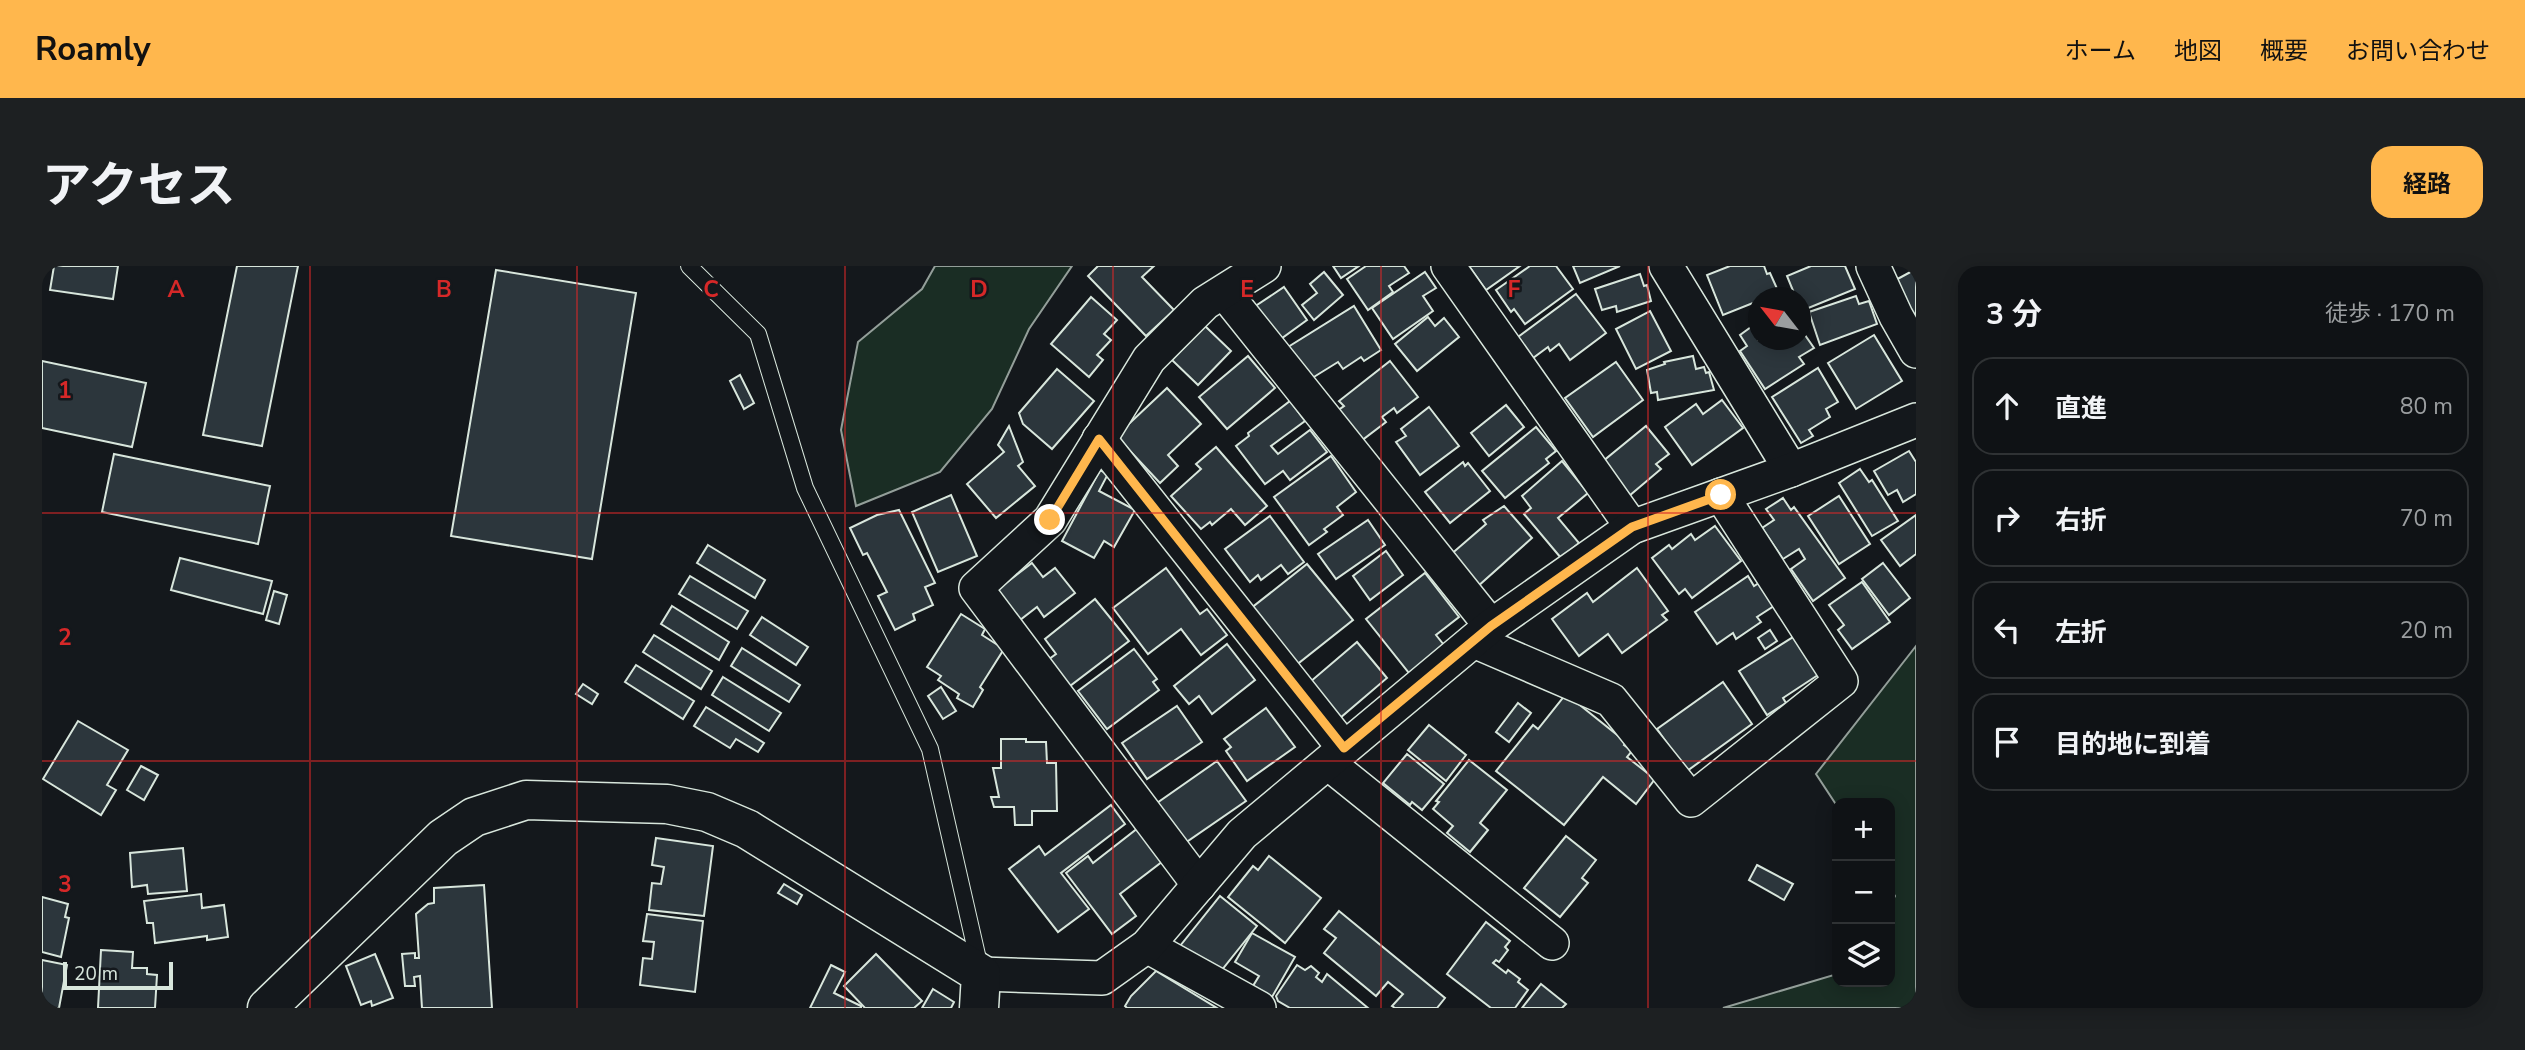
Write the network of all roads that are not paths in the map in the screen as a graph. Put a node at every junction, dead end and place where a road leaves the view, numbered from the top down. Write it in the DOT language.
graph roads {
  1 [pos="689,266"];
  2 [pos="1264,266"];
  3 [pos="1448,266"];
  4 [pos="1666,266"];
  5 [pos="1873,266"];
  6 [pos="1224,292"];
  7 [pos="1916,351"];
  8 [pos="1916,420"];
  9 [pos="1099,439"];
  10 [pos="1791,470"];
  11 [pos="1721,495"];
  12 [pos="1632,527"];
  13 [pos="1482,634"];
  14 [pos="1336,755"];
  15 [pos="1199,885"];
  16 [pos="1552,943"];
  17 [pos="1147,946"];
  18 [pos="980,991"];
  19 [pos="267,1008"];
  20 [pos="1259,1008"];
  1 -- 18 [label="lane"];
  2 -- 6 [label="street"];
  3 -- 12 [label="street"];
  4 -- 10 [label="street"];
  5 -- 7 [label="street"];
  6 -- 9 [label="street"];
  6 -- 13 [label="street"];
  8 -- 10 [label="street"];
  9 -- 14 [label="street"];
  9 -- 15 [label="street"];
  10 -- 11 [label="street"];
  11 -- 12 [label="street"];
  11 -- 13 [label="street"];
  12 -- 13 [label="street"];
  13 -- 14 [label="street"];
  14 -- 15 [label="street"];
  14 -- 16 [label="street"];
  15 -- 17 [label="street"];
  17 -- 18 [label="street"];
  17 -- 20 [label="street"];
  18 -- 19 [label="street"];
}
